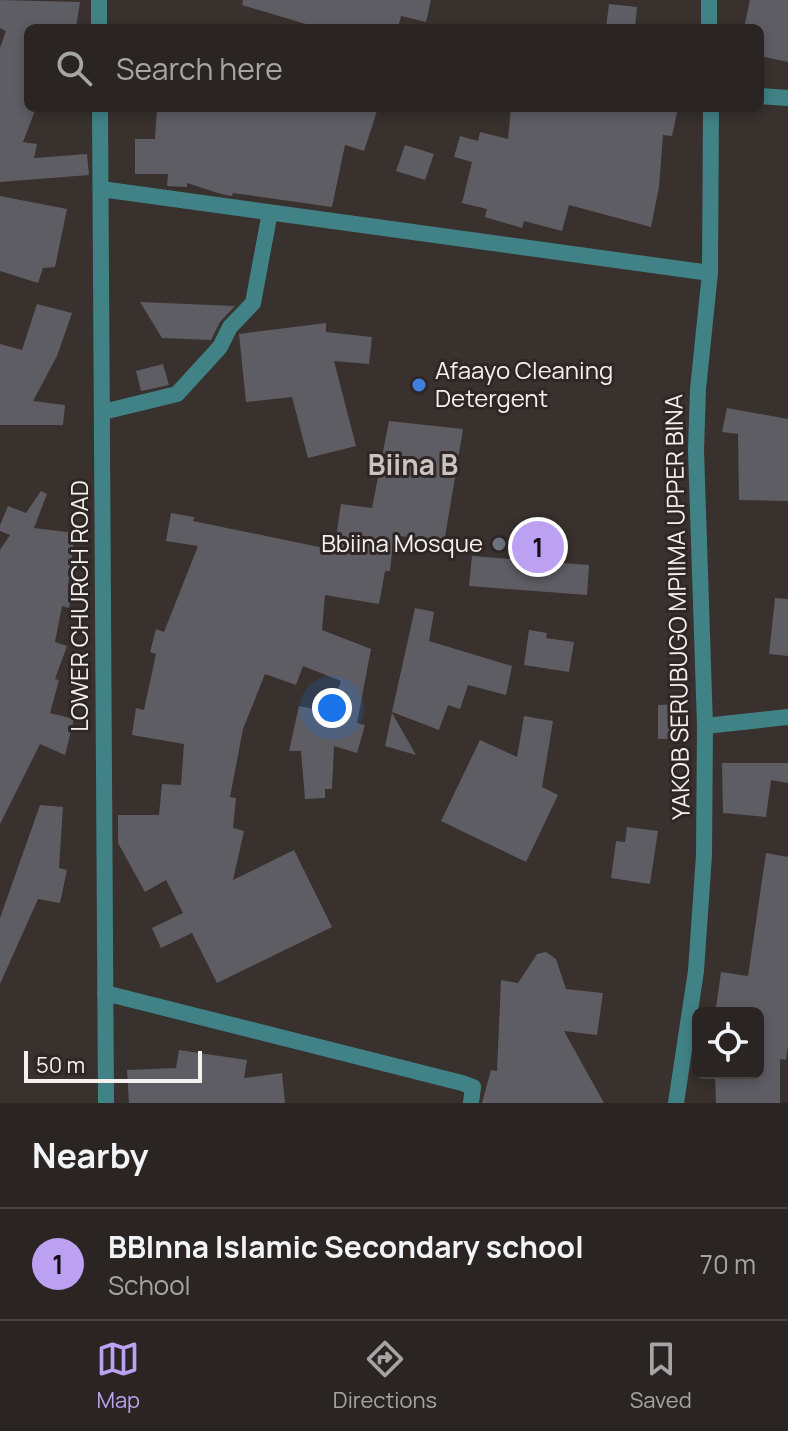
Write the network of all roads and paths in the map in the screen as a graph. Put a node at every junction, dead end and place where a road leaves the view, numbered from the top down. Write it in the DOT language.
graph roads {
  1 [pos="99,0"];
  2 [pos="709,0"];
  3 [pos="99,24"];
  4 [pos="709,24"];
  5 [pos="764,96"];
  6 [pos="788,98"];
  7 [pos="100,112"];
  8 [pos="711,112"];
  9 [pos="101,189"];
  10 [pos="270,212"];
  11 [pos="710,273"];
  12 [pos="103,412"];
  13 [pos="788,717"];
  14 [pos="705,726"];
  15 [pos="105,993"];
  16 [pos="106,1103"];
  17 [pos="471,1103"];
  18 [pos="676,1103"];
  1 -- 3 [label="street"];
  2 -- 4 [label="street"];
  5 -- 6 [label="street"];
  7 -- 9 [label="street, LOWER CHURCH ROAD"];
  8 -- 11 [label="street, YAKOB SERUBUGO MPIIMA UPPER BINA"];
  9 -- 10 [label="street"];
  9 -- 12 [label="street, LOWER CHURCH ROAD"];
  10 -- 11 [label="street"];
  10 -- 12 [label="street"];
  11 -- 14 [label="street, YAKOB SERUBUGO MPIIMA UPPER BINA"];
  12 -- 15 [label="street, LOWER CHURCH ROAD"];
  13 -- 14 [label="street"];
  14 -- 18 [label="street, YAKOB SERUBUGO MPIIMA UPPER BINA"];
  15 -- 16 [label="street, LOWER CHURCH ROAD"];
  15 -- 17 [label="street"];
}
